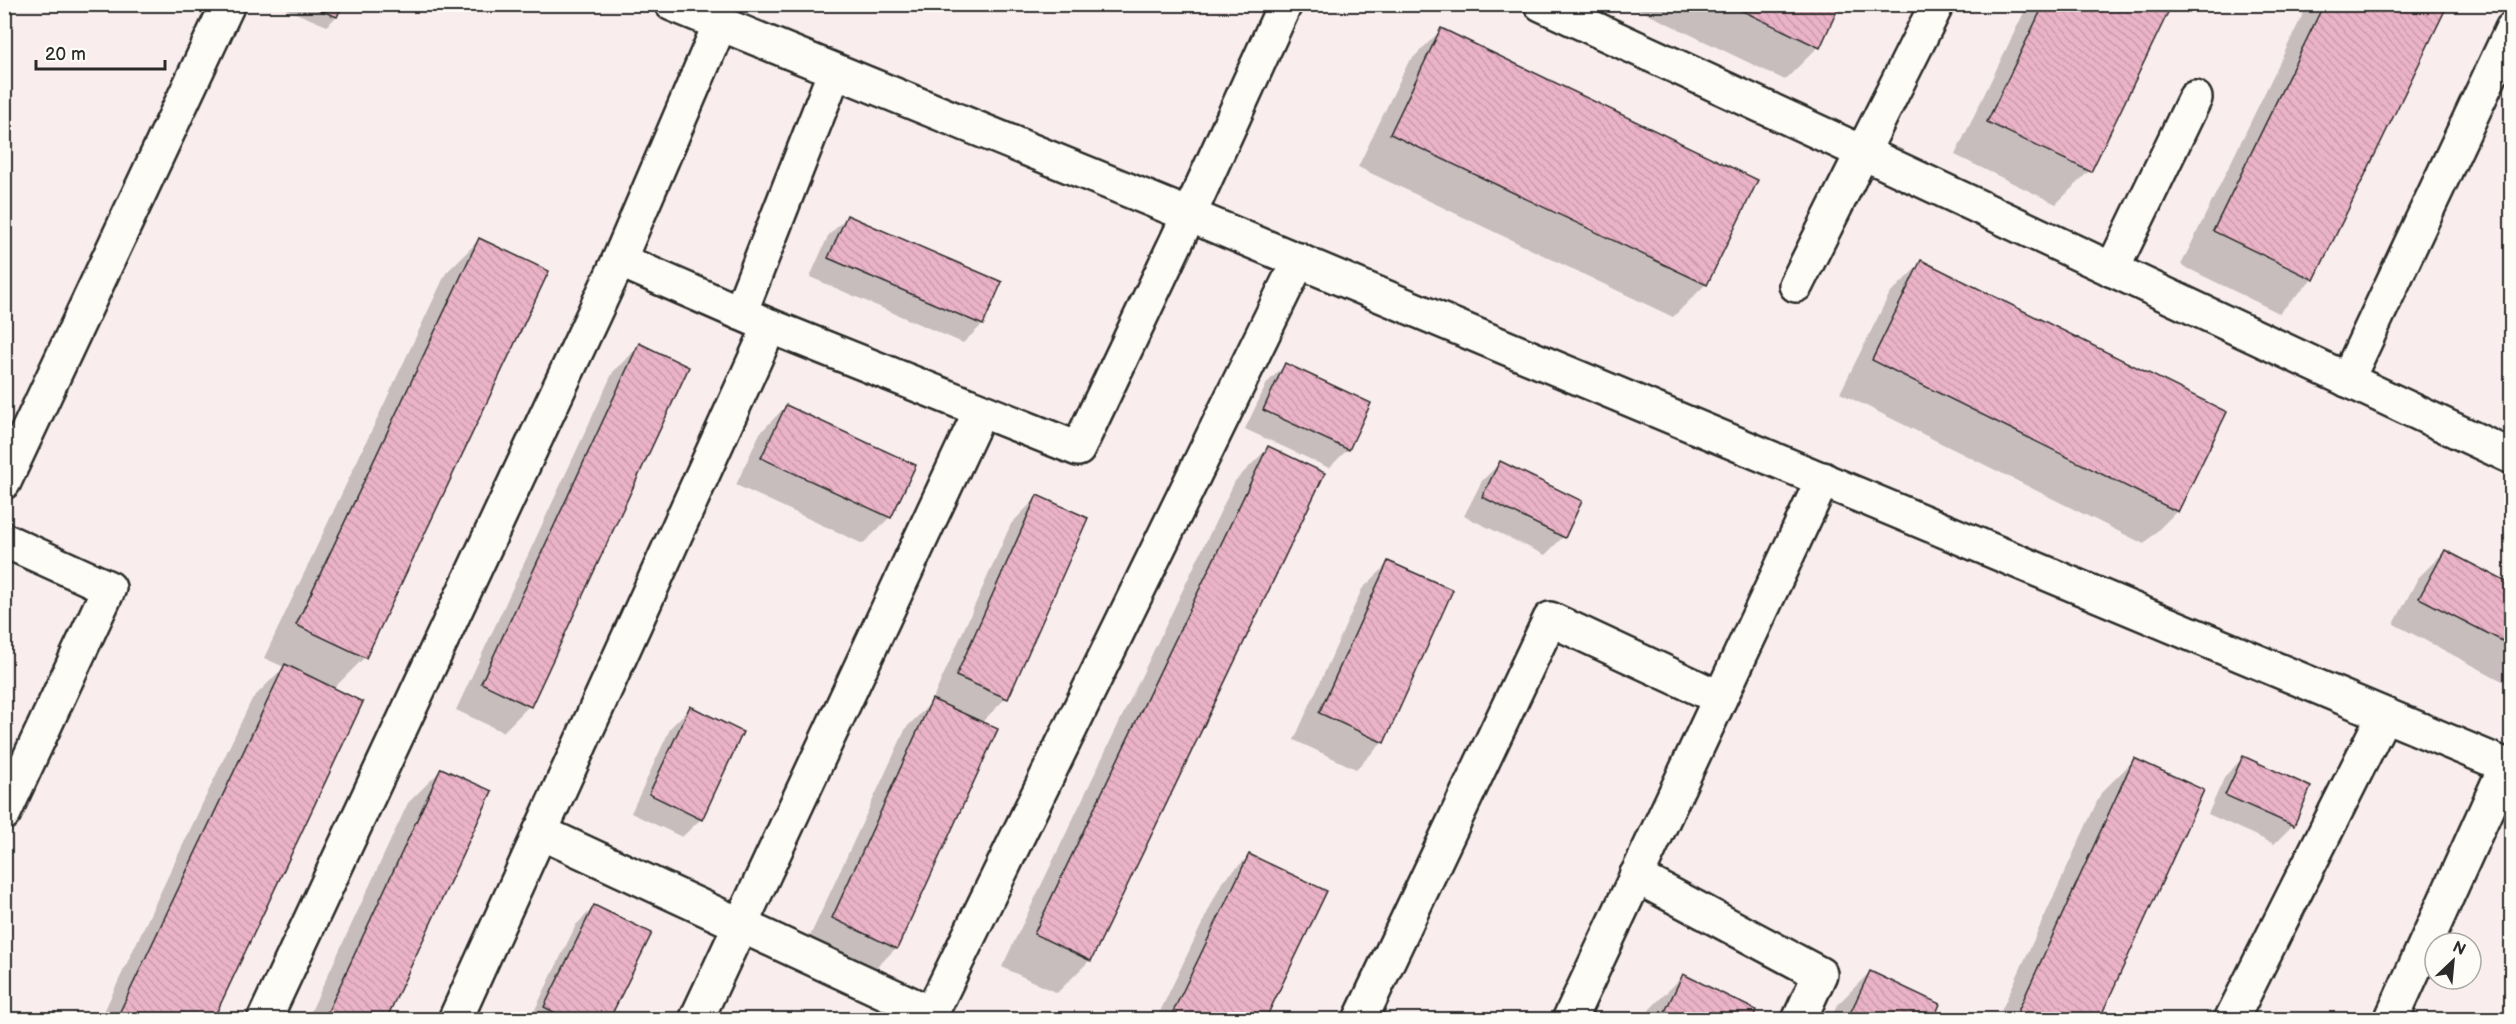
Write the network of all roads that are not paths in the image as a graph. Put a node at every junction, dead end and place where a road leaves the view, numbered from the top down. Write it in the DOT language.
graph roads {
  1 [pos="228,4"];
  2 [pos="672,4"];
  3 [pos="1285,4"];
  4 [pos="1540,4"];
  5 [pos="1937,4"];
  6 [pos="720,24"];
  7 [pos="2511,29"];
  8 [pos="835,71"];
  9 [pos="2195,98"];
  10 [pos="1864,153"];
  11 [pos="1189,215"];
  12 [pos="619,260"];
  13 [pos="1299,260"];
  14 [pos="2112,270"];
  15 [pos="1796,285"];
  16 [pos="740,313"];
  17 [pos="770,326"];
  18 [pos="2347,380"];
  19 [pos="980,412"];
  20 [pos="2511,457"];
  21 [pos="1823,479"];
  22 [pos="4,482"];
  23 [pos="4,540"];
  24 [pos="1720,698"];
  25 [pos="2384,714"];
  26 [pos="2509,767"];
  27 [pos="4,813"];
  28 [pos="540,832"];
  29 [pos="1636,876"];
  30 [pos="740,926"];
  31 [pos="929,1016"];
  32 [pos="264,1020"];
  33 [pos="455,1020"];
  34 [pos="696,1020"];
  35 [pos="1360,1020"];
  36 [pos="1569,1020"];
  37 [pos="1798,1020"];
  38 [pos="2231,1020"];
  39 [pos="2391,1020"];
  1 -- 22 [label="lane"];
  2 -- 6 [label="lane"];
  3 -- 11 [label="lane"];
  4 -- 10 [label="lane"];
  5 -- 10 [label="lane"];
  6 -- 8 [label="lane"];
  6 -- 12 [label="lane"];
  7 -- 18 [label="lane"];
  8 -- 11 [label="lane"];
  8 -- 16 [label="lane"];
  9 -- 14 [label="lane"];
  10 -- 14 [label="lane"];
  10 -- 15 [label="lane"];
  11 -- 13 [label="lane"];
  11 -- 19 [label="lane"];
  12 -- 16 [label="lane"];
  12 -- 32 [label="lane"];
  13 -- 21 [label="lane"];
  13 -- 31 [label="lane"];
  14 -- 18 [label="lane"];
  16 -- 17 [label="lane"];
  17 -- 19 [label="lane"];
  17 -- 28 [label="lane"];
  18 -- 20 [label="lane"];
  19 -- 30 [label="lane"];
  21 -- 24 [label="lane"];
  21 -- 25 [label="lane"];
  23 -- 27 [label="lane"];
  24 -- 29 [label="lane"];
  24 -- 35 [label="lane"];
  25 -- 26 [label="lane"];
  25 -- 38 [label="lane"];
  26 -- 39 [label="lane"];
  28 -- 30 [label="lane"];
  28 -- 33 [label="lane"];
  29 -- 36 [label="lane"];
  29 -- 37 [label="lane"];
  30 -- 31 [label="lane"];
  30 -- 34 [label="lane"];
}
